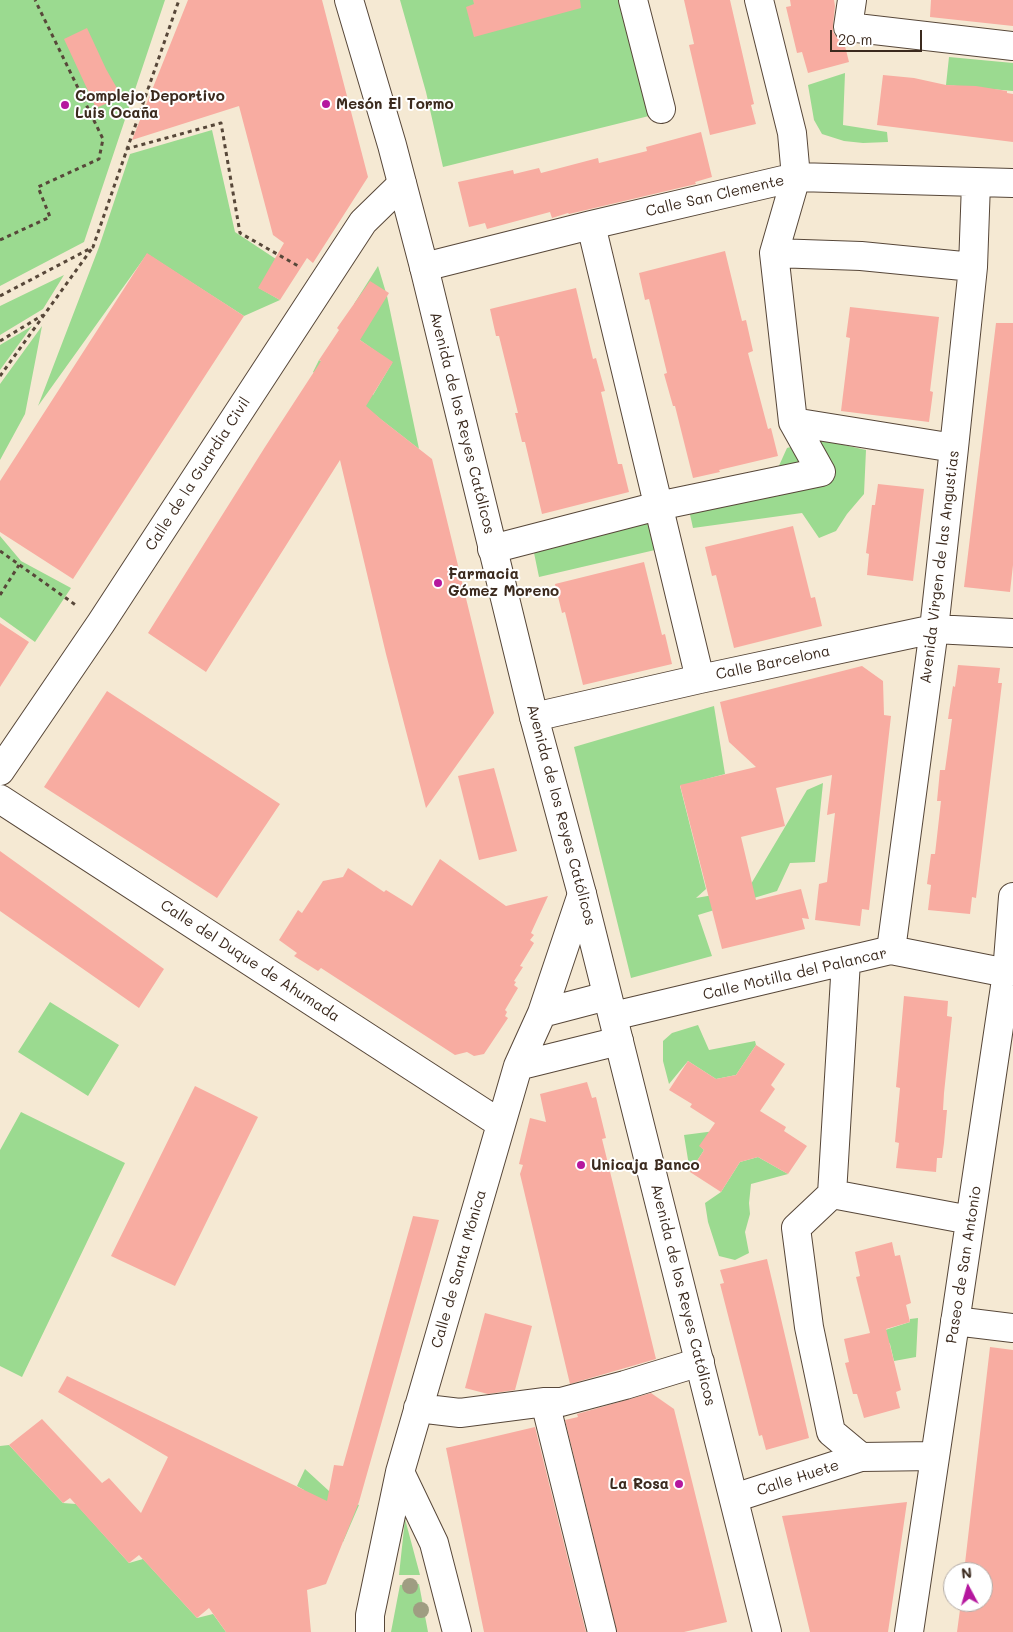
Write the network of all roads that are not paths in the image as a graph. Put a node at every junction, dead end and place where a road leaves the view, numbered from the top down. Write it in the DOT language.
graph roads {
  1 [pos="349,0"];
  2 [pos="633,0"];
  3 [pos="648,0"];
  4 [pos="759,0"];
  5 [pos="852,0"];
  6 [pos="1013,46"];
  7 [pos="668,78"];
  8 [pos="661,109"];
  9 [pos="796,177"];
  10 [pos="976,183"];
  11 [pos="1013,183"];
  12 [pos="402,184"];
  13 [pos="591,225"];
  14 [pos="774,253"];
  15 [pos="424,267"];
  16 [pos="973,267"];
  17 [pos="793,422"];
  18 [pos="954,448"];
  19 [pos="658,506"];
  20 [pos="492,548"];
  21 [pos="934,629"];
  22 [pos="1013,634"];
  23 [pos="700,679"];
  24 [pos="534,717"];
  25 [pos="0,771"];
  26 [pos="0,799"];
  27 [pos="582,894"];
  28 [pos="1013,897"];
  29 [pos="891,950"];
  30 [pos="846,961"];
  31 [pos="1007,973"];
  32 [pos="542,1013"];
  33 [pos="613,1018"];
  34 [pos="518,1066"];
  35 [pos="501,1124"];
  36 [pos="832,1194"];
  37 [pos="970,1220"];
  38 [pos="955,1321"];
  39 [pos="1013,1328"];
  40 [pos="700,1362"];
  41 [pos="545,1402"];
  42 [pos="418,1408"];
  43 [pos="935,1456"];
  44 [pos="861,1457"];
  45 [pos="400,1472"];
  46 [pos="734,1498"];
  47 [pos="367,1626"];
  48 [pos="457,1632"];
  49 [pos="602,1632"];
  50 [pos="767,1632"];
  51 [pos="909,1632"];
  1 -- 12 [label="street, Avenida de los Reyes Católicos"];
  2 -- 8 [label="street"];
  3 -- 7 [label="street"];
  4 -- 9 [label="street"];
  5 -- 6 [label="street"];
  9 -- 10 [label="street, Calle San Clemente"];
  9 -- 13 [label="street, Calle San Clemente"];
  9 -- 14 [label="street"];
  10 -- 11 [label="street, Calle San Clemente"];
  10 -- 16 [label="street, Avenida Virgen de las Angustias"];
  12 -- 15 [label="street, Avenida de los Reyes Católicos"];
  12 -- 25 [label="street, Calle de la Guardia Civil"];
  13 -- 15 [label="street, Calle San Clemente"];
  13 -- 19 [label="street"];
  14 -- 16 [label="street"];
  14 -- 17 [label="street"];
  15 -- 20 [label="street, Avenida de los Reyes Católicos"];
  16 -- 18 [label="street, Avenida Virgen de las Angustias"];
  17 -- 18 [label="street"];
  17 -- 19 [label="street"];
  18 -- 21 [label="street, Avenida Virgen de las Angustias"];
  19 -- 20 [label="street"];
  19 -- 23 [label="street"];
  20 -- 24 [label="street, Avenida de los Reyes Católicos"];
  21 -- 22 [label="street, Calle Barcelona"];
  21 -- 23 [label="street, Calle Barcelona"];
  21 -- 29 [label="street, Avenida Virgen de las Angustias"];
  23 -- 24 [label="street, Calle Barcelona"];
  24 -- 27 [label="street, Avenida de los Reyes Católicos"];
  26 -- 35 [label="street, Calle del Duque de Ahumada"];
  27 -- 32 [label="street, Calle de Santa Mónica"];
  27 -- 33 [label="street, Avenida de los Reyes Católicos"];
  28 -- 31 [label="street, Paseo de San Antonio"];
  29 -- 30 [label="street, Calle Motilla del Palancar"];
  29 -- 31 [label="street, Calle Motilla del Palancar"];
  30 -- 33 [label="street, Calle Motilla del Palancar"];
  30 -- 36 [label="street"];
  31 -- 37 [label="street, Paseo de San Antonio"];
  32 -- 33 [label="street"];
  32 -- 34 [label="street, Calle de Santa Mónica"];
  33 -- 34 [label="street"];
  33 -- 40 [label="street, Avenida de los Reyes Católicos"];
  34 -- 35 [label="street, Calle de Santa Mónica"];
  35 -- 42 [label="street, Calle de Santa Mónica"];
  36 -- 37 [label="street"];
  36 -- 44 [label="street"];
  37 -- 38 [label="street, Paseo de San Antonio"];
  38 -- 39 [label="street"];
  38 -- 43 [label="street, Paseo de San Antonio"];
  40 -- 41 [label="street"];
  40 -- 46 [label="street, Avenida de los Reyes Católicos"];
  41 -- 42 [label="street"];
  41 -- 49 [label="street"];
  42 -- 45 [label="street, Calle de Santa Mónica"];
  43 -- 44 [label="street, Calle Huete"];
  43 -- 51 [label="street, Paseo de San Antonio"];
  44 -- 46 [label="street, Calle Huete"];
  45 -- 47 [label="street, Calle de Santa Mónica"];
  45 -- 48 [label="street"];
  46 -- 50 [label="street, Avenida de los Reyes Católicos"];
}
